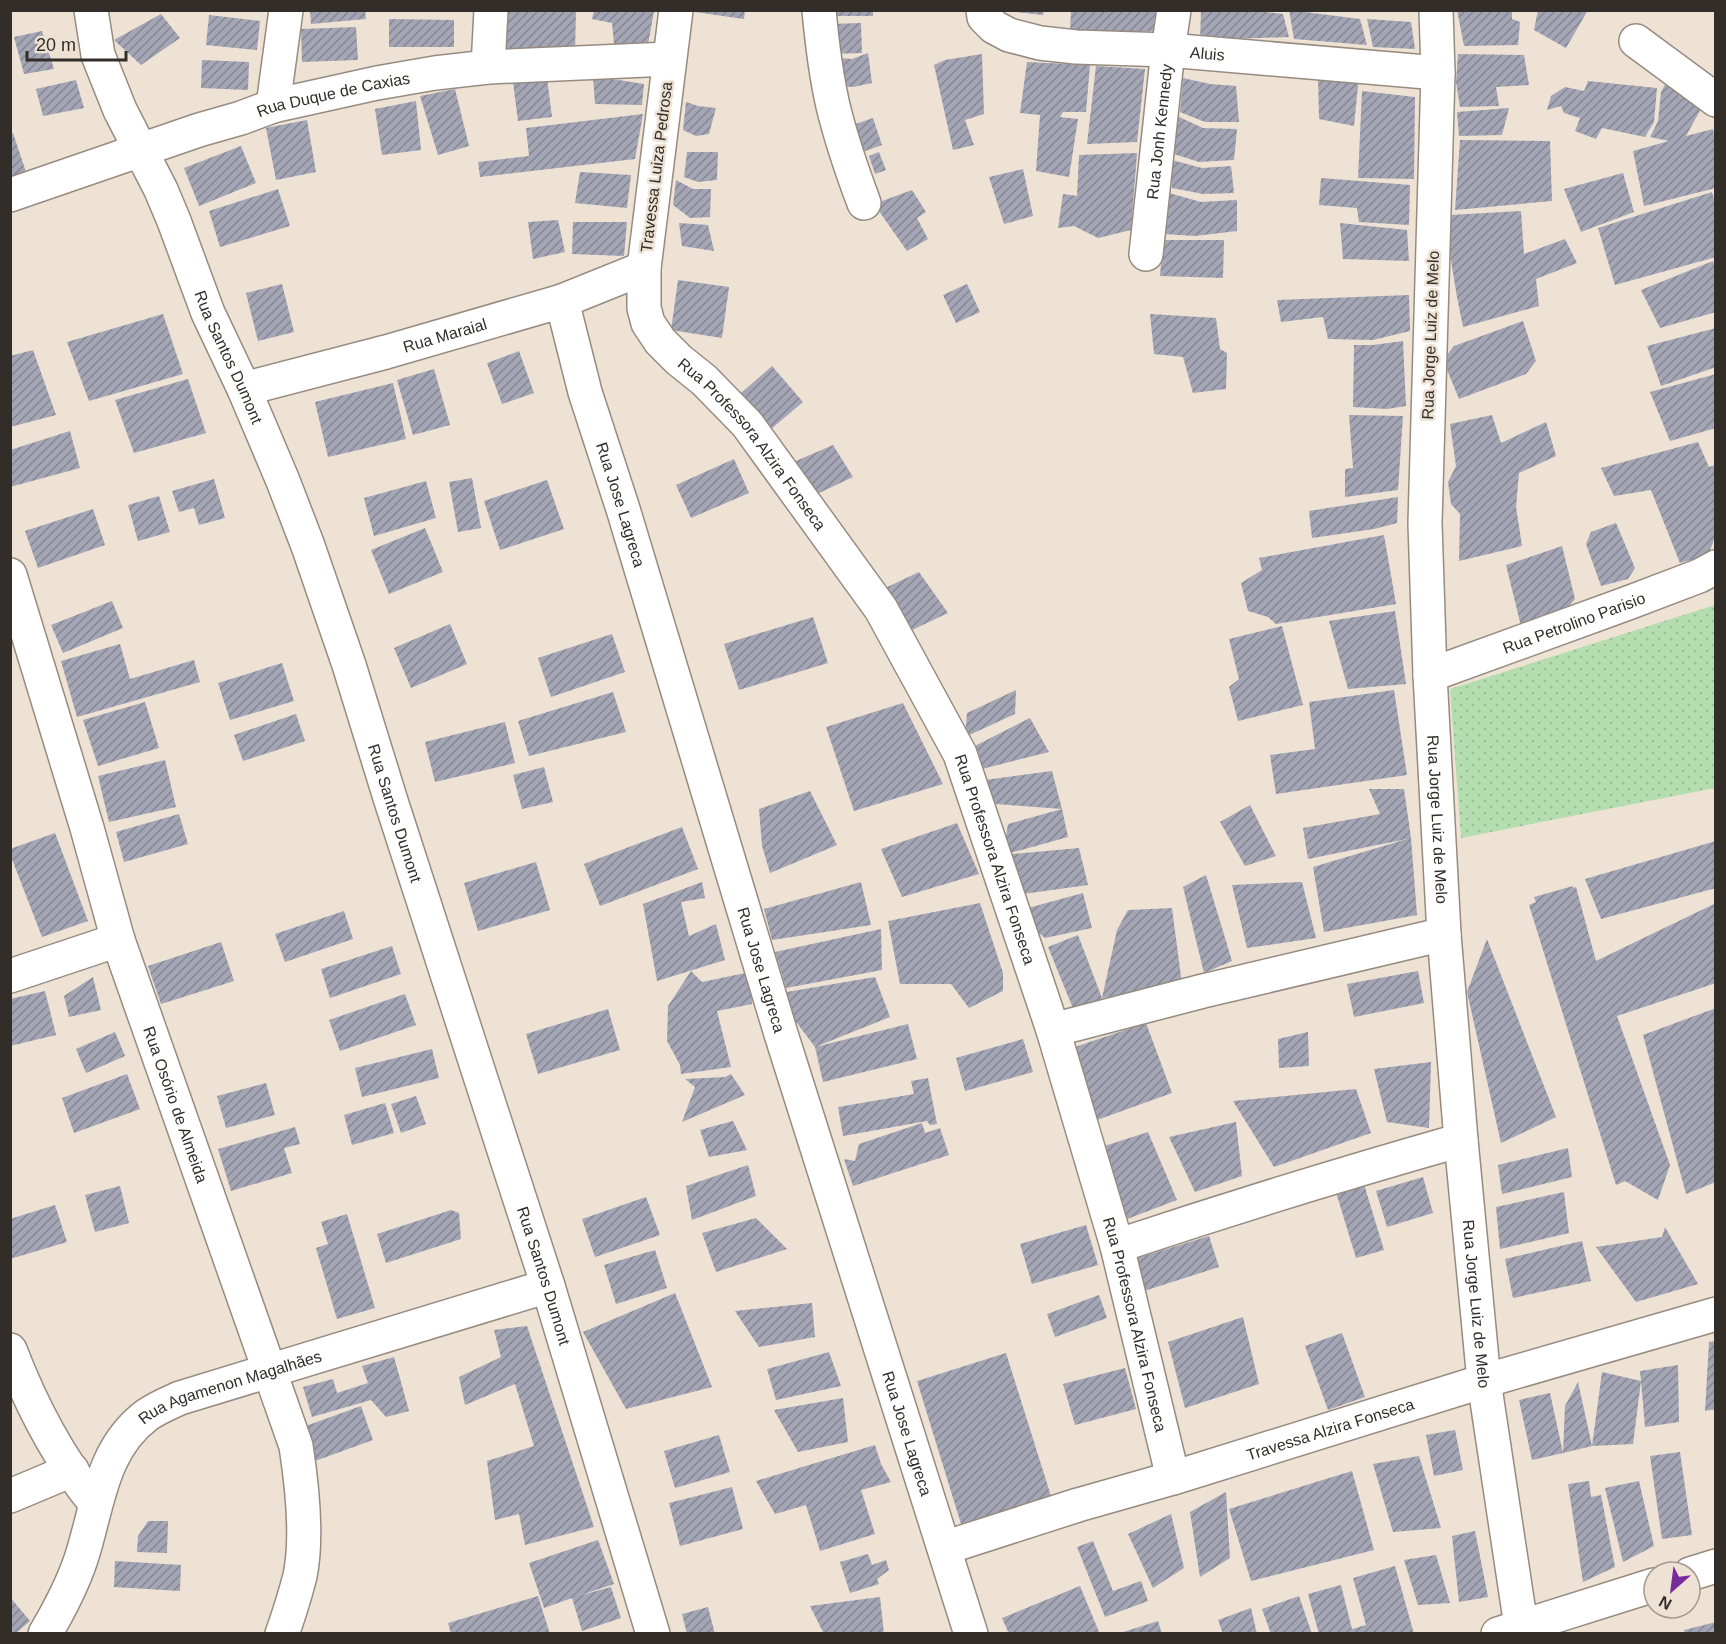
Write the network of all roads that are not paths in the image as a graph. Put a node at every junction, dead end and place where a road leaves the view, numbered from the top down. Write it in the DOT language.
graph roads {
  1 [pos="91,10"];
  2 [pos="286,10"];
  3 [pos="491,10"];
  4 [pos="676,10"];
  5 [pos="819,10"];
  6 [pos="1174,10"];
  7 [pos="1436,10"];
  8 [pos="984,14"];
  9 [pos="1636,41"];
  10 [pos="1168,50"];
  11 [pos="669,59"];
  12 [pos="488,67"];
  13 [pos="1438,73"];
  14 [pos="1716,100"];
  15 [pos="273,106"];
  16 [pos="142,150"];
  17 [pos="10,195"];
  18 [pos="864,202"];
  19 [pos="1146,254"];
  20 [pos="644,268"];
  21 [pos="562,301"];
  22 [pos="648,323"];
  23 [pos="244,389"];
  24 [pos="1716,567"];
  25 [pos="10,575"];
  26 [pos="1430,675"];
  27 [pos="1444,934"];
  28 [pos="118,940"];
  29 [pos="10,976"];
  30 [pos="1053,1030"];
  31 [pos="1461,1140"];
  32 [pos="1117,1246"];
  33 [pos="548,1286"];
  34 [pos="1716,1314"];
  35 [pos="10,1350"];
  36 [pos="270,1369"];
  37 [pos="1484,1381"];
  38 [pos="72,1470"];
  39 [pos="1173,1478"];
  40 [pos="10,1496"];
  41 [pos="95,1503"];
  42 [pos="944,1548"];
  43 [pos="1642,1589"];
  44 [pos="1509,1630"];
  45 [pos="45,1634"];
  46 [pos="282,1634"];
  47 [pos="653,1634"];
  48 [pos="971,1634"];
  1 -- 16 [label="street, Rua Santos Dumont"];
  2 -- 15 [label="street"];
  3 -- 12 [label="street"];
  4 -- 11 [label="street, Travessa Luiza Pedrosa"];
  5 -- 18 [label="street"];
  6 -- 10 [label="street, Rua Jonh Kennedy"];
  7 -- 13 [label="street, Rua Jorge Luiz de Melo"];
  8 -- 10 [label="street, Aluis"];
  9 -- 14 [label="street"];
  10 -- 13 [label="street, Aluis"];
  10 -- 19 [label="street, Rua Jonh Kennedy"];
  11 -- 12 [label="street, Rua Duque de Caxias"];
  11 -- 20 [label="street, Travessa Luiza Pedrosa"];
  12 -- 15 [label="street, Rua Duque de Caxias"];
  13 -- 26 [label="street, Rua Jorge Luiz de Melo"];
  15 -- 16 [label="street, Rua Duque de Caxias"];
  16 -- 17 [label="street, Rua Duque de Caxias"];
  16 -- 23 [label="street, Rua Santos Dumont"];
  20 -- 21 [label="street, Rua Maraial"];
  20 -- 22 [label="street, Travessa Luiza Pedrosa"];
  21 -- 23 [label="street, Rua Maraial"];
  21 -- 42 [label="street, Rua Jose Lagreca"];
  22 -- 30 [label="street, Rua Professora Alzira Fonseca"];
  23 -- 33 [label="street, Rua Santos Dumont"];
  24 -- 26 [label="street, Rua Petrolino Parisio"];
  25 -- 28 [label="street, Rua Osório de Almeida"];
  26 -- 27 [label="street, Rua Jorge Luiz de Melo"];
  27 -- 30 [label="street"];
  27 -- 31 [label="street, Rua Jorge Luiz de Melo"];
  28 -- 29 [label="street"];
  28 -- 36 [label="street, Rua Osório de Almeida"];
  30 -- 32 [label="street, Rua Professora Alzira Fonseca"];
  31 -- 32 [label="street"];
  31 -- 37 [label="street, Rua Jorge Luiz de Melo"];
  32 -- 39 [label="street, Rua Professora Alzira Fonseca"];
  33 -- 36 [label="street, Rua Agamenon Magalhães"];
  33 -- 47 [label="street, Rua Santos Dumont"];
  34 -- 37 [label="street, Travessa Alzira Fonseca"];
  35 -- 38 [label="street"];
  36 -- 41 [label="street, Rua Agamenon Magalhães"];
  36 -- 46 [label="street, Rua Osório de Almeida"];
  37 -- 39 [label="street, Travessa Alzira Fonseca"];
  37 -- 44 [label="street, Rua Jorge Luiz de Melo"];
  38 -- 40 [label="street"];
  38 -- 41 [label="street"];
  39 -- 42 [label="street, Travessa Alzira Fonseca"];
  41 -- 45 [label="street, Rua Agamenon Magalhães"];
  42 -- 48 [label="street, Rua Jose Lagreca"];
  43 -- 44 [label="street"];
}
